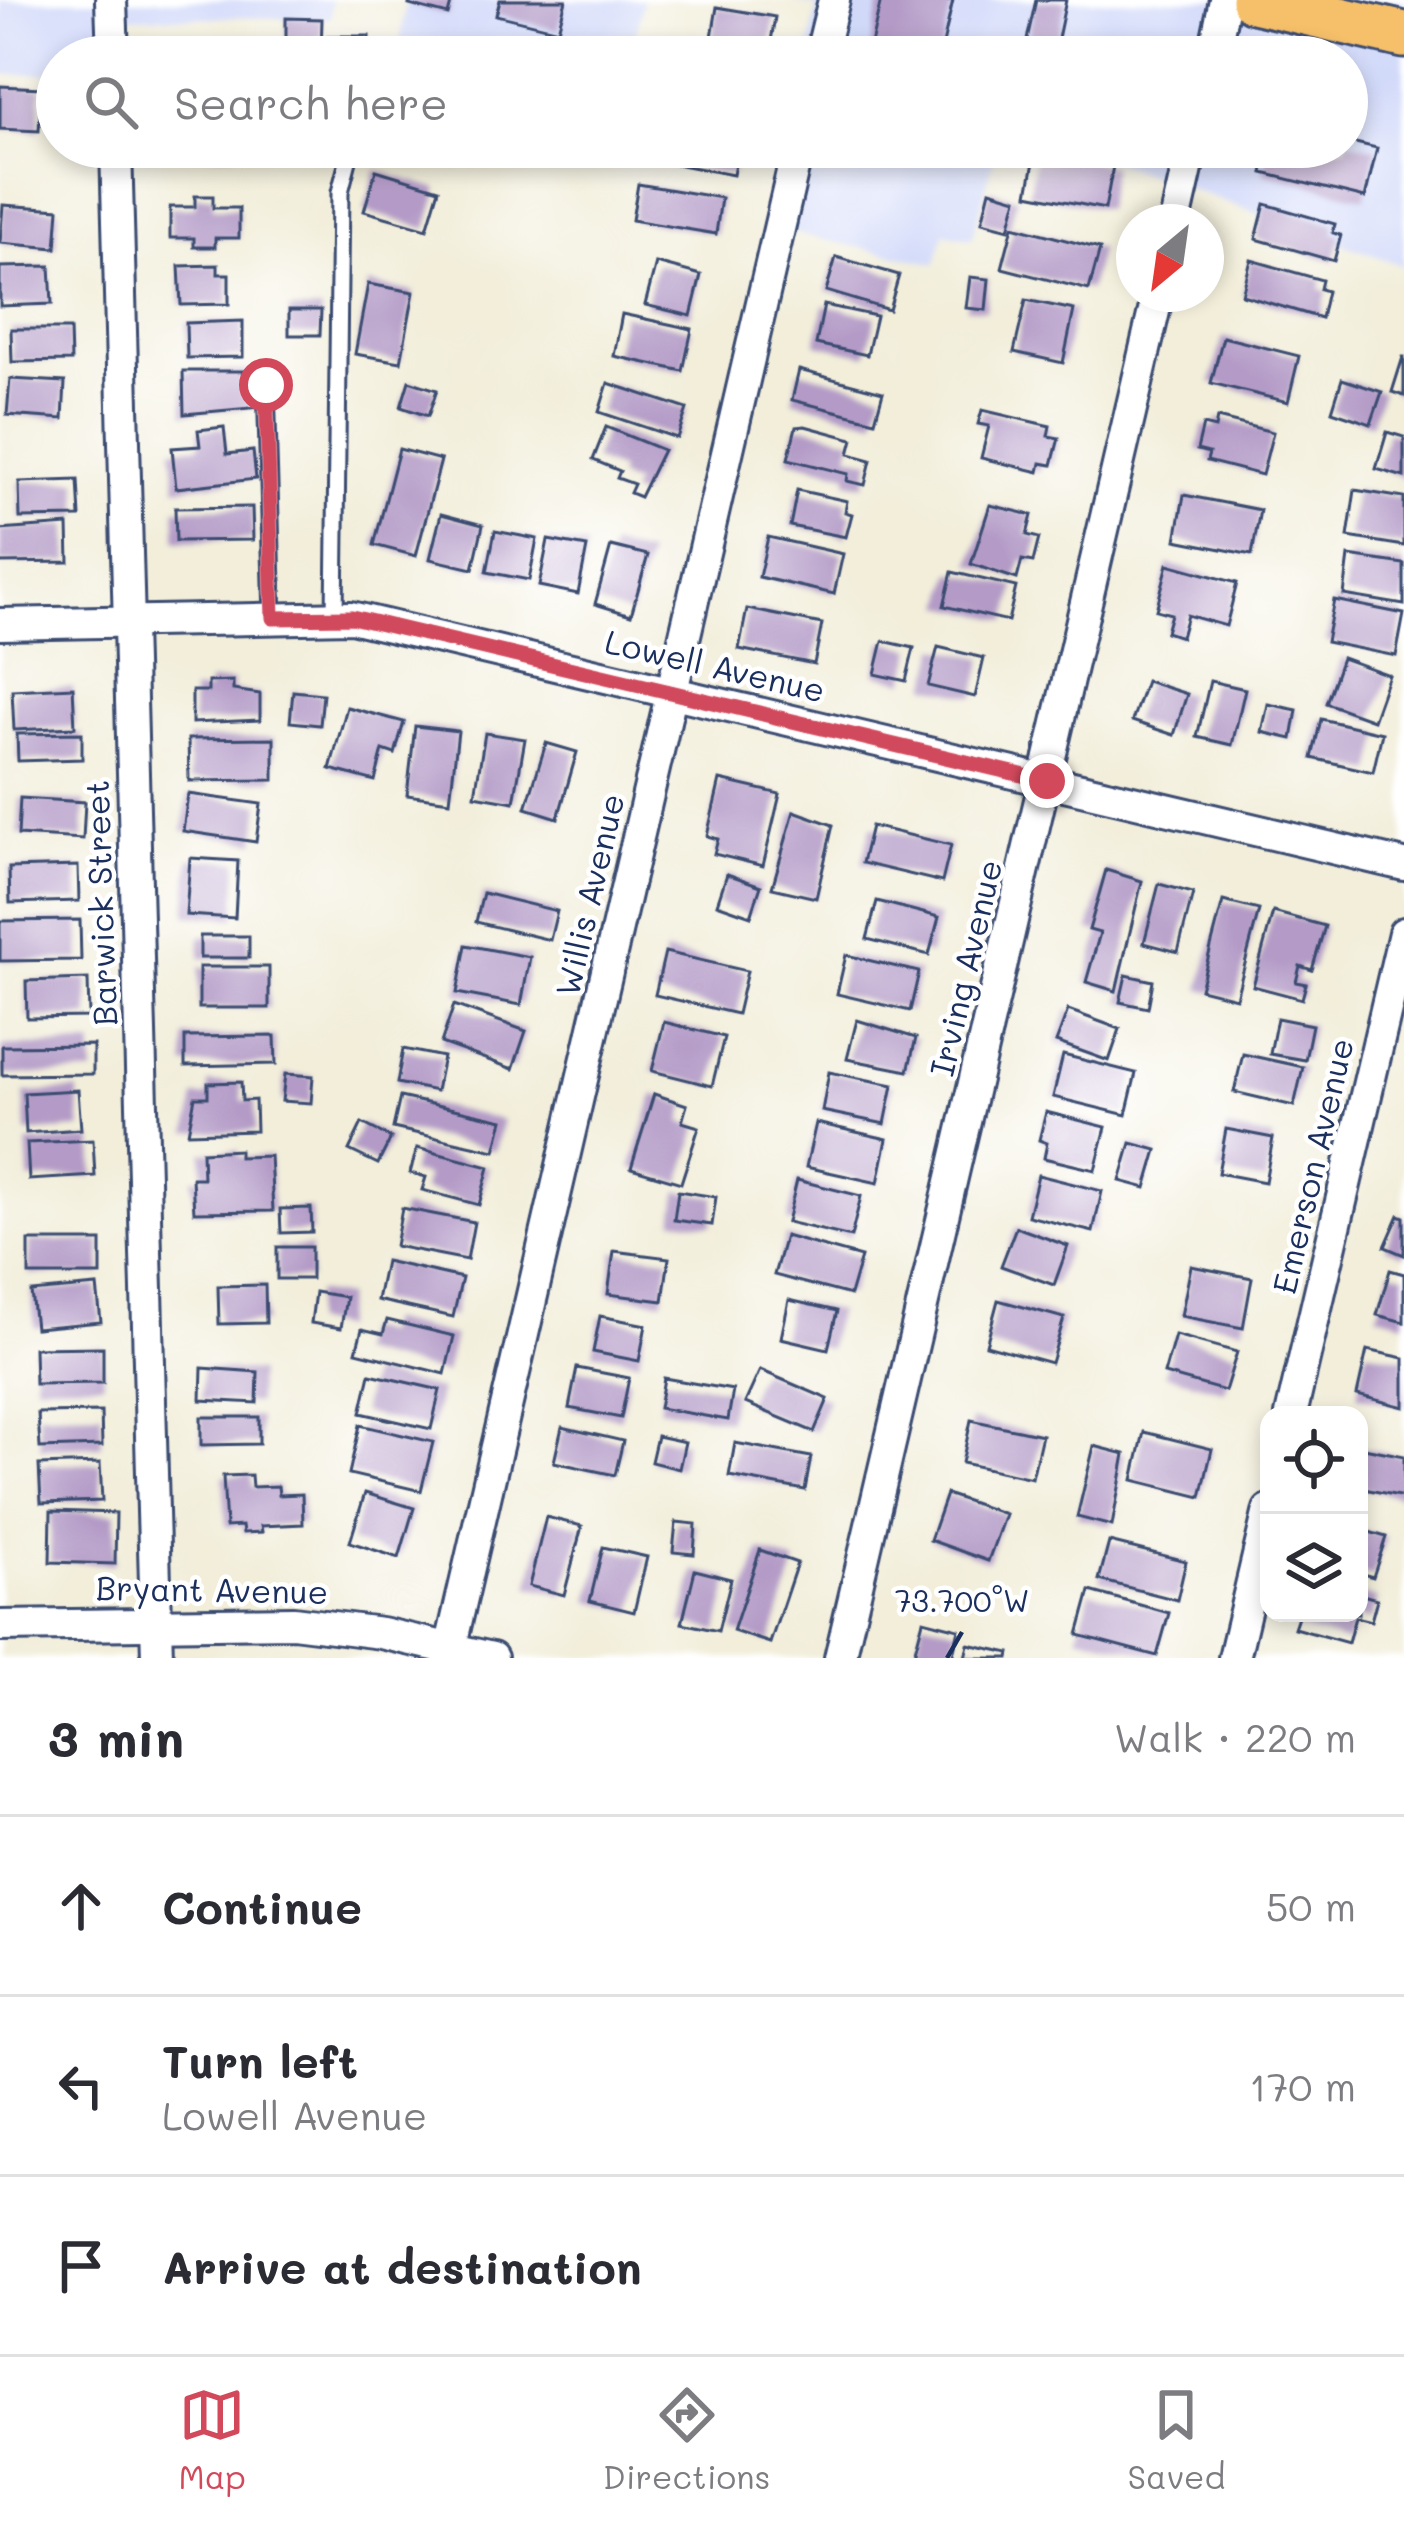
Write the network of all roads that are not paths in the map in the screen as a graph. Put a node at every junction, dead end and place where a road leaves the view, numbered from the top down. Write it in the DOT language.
graph roads {
  1 [pos="111,0"];
  2 [pos="834,0"];
  3 [pos="1225,0"];
  4 [pos="1255,0"];
  5 [pos="1404,35"];
  6 [pos="112,36"];
  7 [pos="825,36"];
  8 [pos="1217,36"];
  9 [pos="117,168"];
  10 [pos="346,168"];
  11 [pos="793,168"];
  12 [pos="1187,168"];
  13 [pos="1179,204"];
  14 [pos="1155,312"];
  15 [pos="266,385"];
  16 [pos="335,616"];
  17 [pos="273,618"];
  18 [pos="130,620"];
  19 [pos="0,624"];
  20 [pos="675,693"];
  21 [pos="1047,781"];
  22 [pos="1404,865"];
  23 [pos="1404,933"];
  24 [pos="1293,1406"];
  25 [pos="1268,1514"];
  26 [pos="156,1623"];
  27 [pos="0,1626"];
  28 [pos="449,1654"];
  29 [pos="157,1658"];
  30 [pos="492,1658"];
  31 [pos="840,1658"];
  32 [pos="1234,1658"];
  1 -- 6 [label="street"];
  2 -- 7 [label="street"];
  3 -- 8 [label="street"];
  4 -- 5 [label="main road"];
  9 -- 18 [label="street, Barwick Street"];
  10 -- 16 [label="lane"];
  11 -- 20 [label="street, Willis Avenue"];
  12 -- 13 [label="street"];
  14 -- 21 [label="street, Irving Avenue"];
  15 -- 17 [label="lane"];
  16 -- 17 [label="street, Lowell Avenue"];
  16 -- 20 [label="street, Lowell Avenue"];
  17 -- 18 [label="street, Lowell Avenue"];
  18 -- 19 [label="street, Lowell Avenue"];
  18 -- 26 [label="street, Barwick Street"];
  20 -- 21 [label="street, Lowell Avenue"];
  20 -- 28 [label="street, Willis Avenue"];
  21 -- 22 [label="street, Lowell Avenue"];
  21 -- 31 [label="street, Irving Avenue"];
  23 -- 24 [label="street, Emerson Avenue"];
  25 -- 32 [label="street"];
  26 -- 27 [label="street, Bryant Avenue"];
  26 -- 28 [label="street, Bryant Avenue"];
  26 -- 29 [label="street, Barwick Street"];
  28 -- 30 [label="street, Bryant Avenue"];
}
